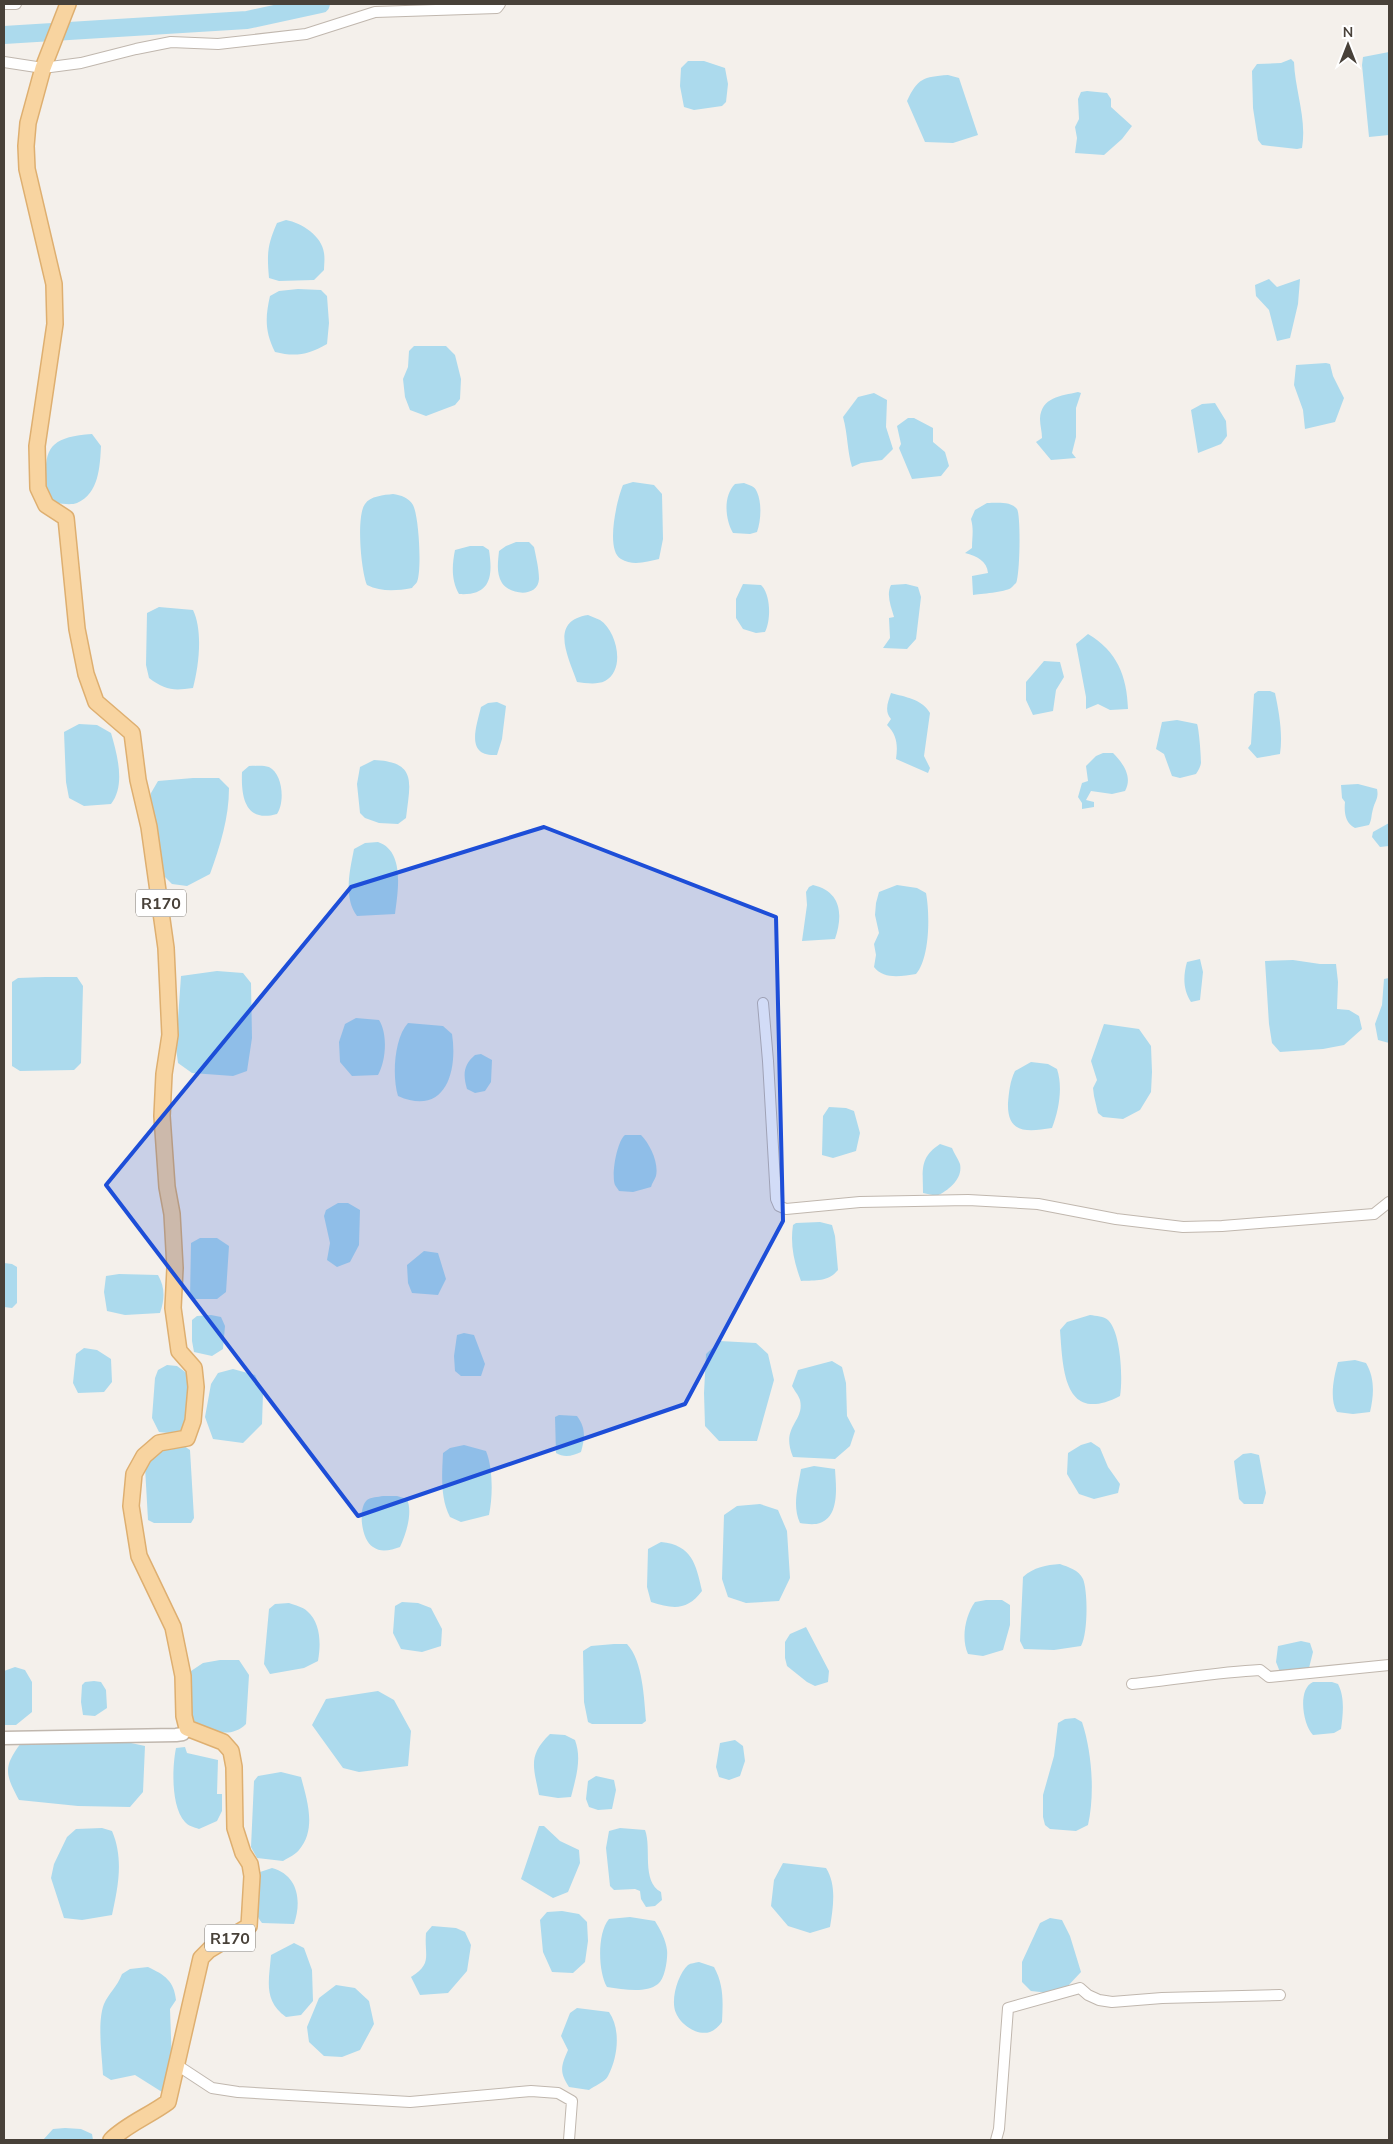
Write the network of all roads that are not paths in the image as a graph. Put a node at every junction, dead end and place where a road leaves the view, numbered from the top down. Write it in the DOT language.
graph roads {
  1 [pos="4,4"];
  2 [pos="16,4"];
  3 [pos="68,4"];
  4 [pos="500,4"];
  5 [pos="4,62"];
  6 [pos="43,67"];
  7 [pos="763,1003"];
  8 [pos="1389,1202"];
  9 [pos="1389,1665"];
  10 [pos="1132,1684"];
  11 [pos="187,1728"];
  12 [pos="4,1738"];
  13 [pos="1280,1995"];
  14 [pos="177,2065"];
  15 [pos="110,2140"];
  16 [pos="569,2140"];
  17 [pos="996,2140"];
  1 -- 2 [label="street"];
  3 -- 6 [label="main road, R170"];
  4 -- 6 [label="street"];
  5 -- 6 [label="street"];
  6 -- 11 [label="main road, R170"];
  7 -- 8 [label="street"];
  9 -- 10 [label="street"];
  11 -- 12 [label="street"];
  11 -- 14 [label="main road, R170"];
  13 -- 17 [label="street"];
  14 -- 15 [label="main road, R170"];
  14 -- 16 [label="street"];
}
